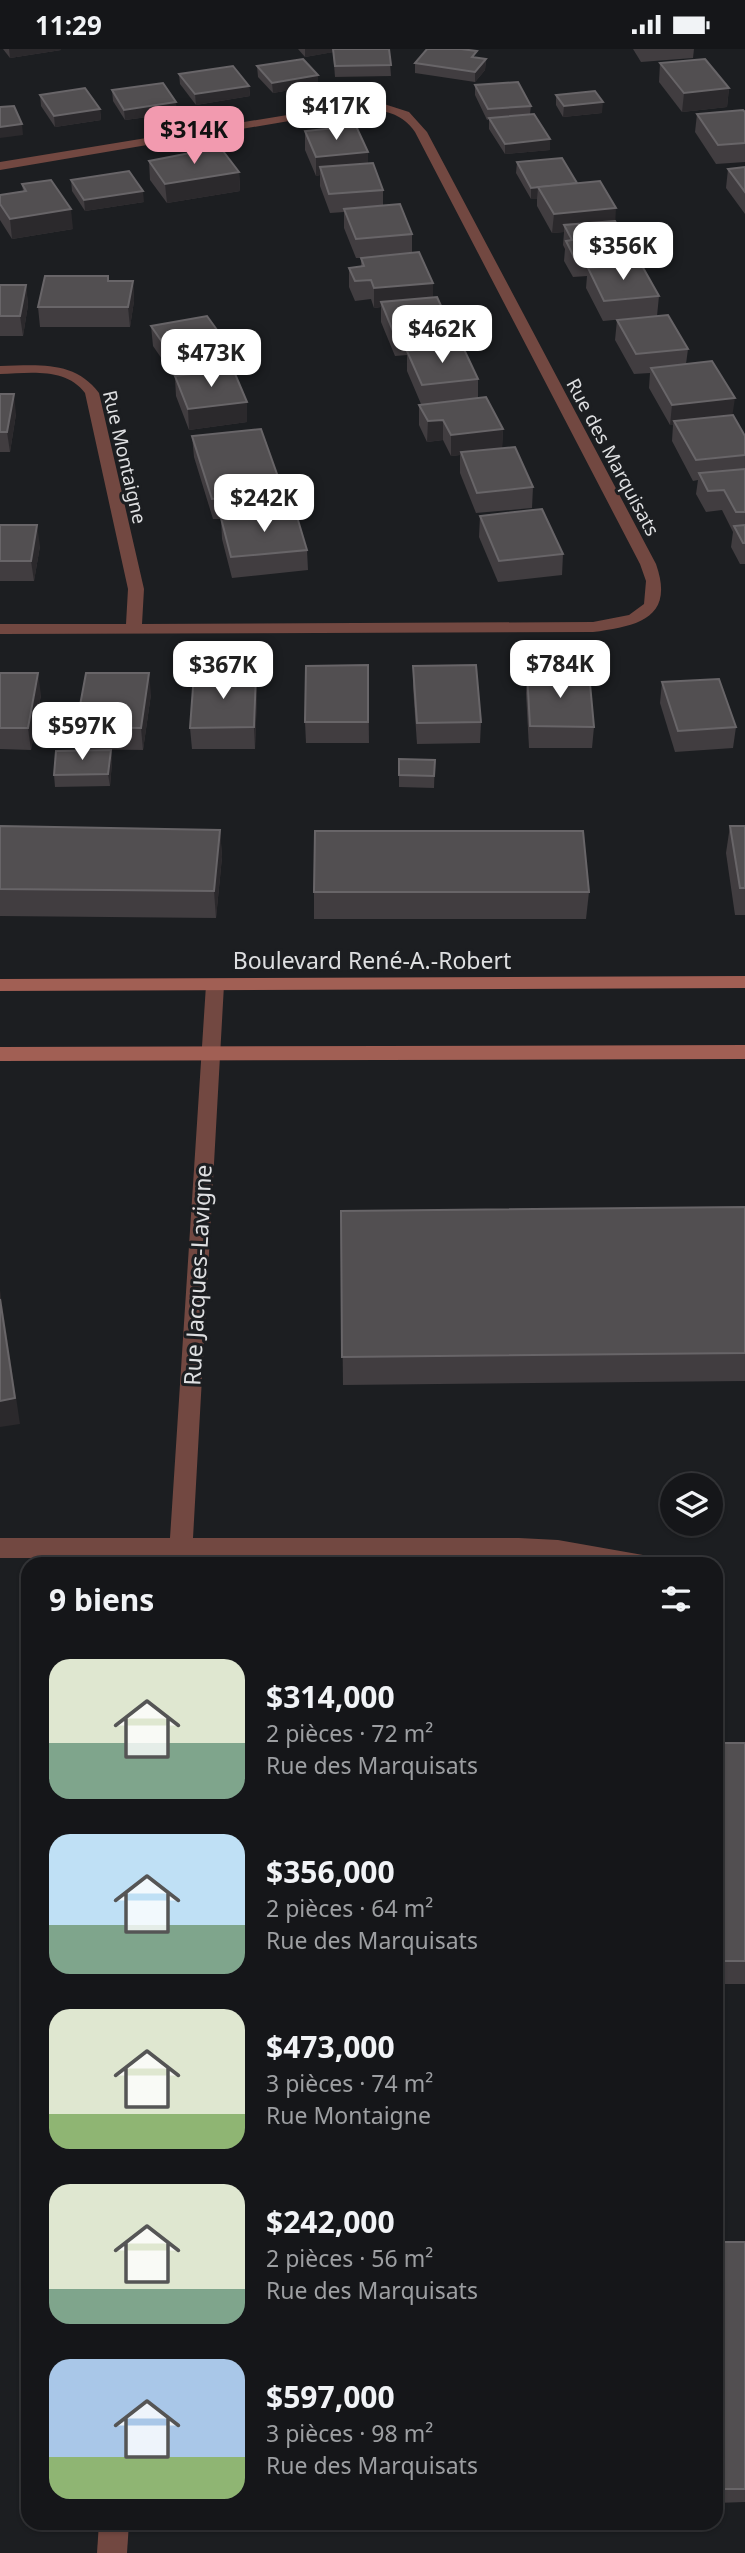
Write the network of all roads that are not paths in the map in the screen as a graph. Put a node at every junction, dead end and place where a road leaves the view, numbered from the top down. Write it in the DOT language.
graph roads {
  1 [pos="0,166"];
  2 [pos="0,370"];
  3 [pos="134,628"];
  4 [pos="0,629"];
  5 [pos="745,982"];
  6 [pos="0,985"];
  7 [pos="215,985"];
  8 [pos="745,1052"];
  9 [pos="0,1054"];
  10 [pos="211,1054"];
  11 [pos="0,1548"];
  12 [pos="180,1555"];
  13 [pos="598,1557"];
  14 [pos="113,2530"];
  15 [pos="111,2553"];
  1 -- 3 [label="street, Rue des Marquisats"];
  2 -- 3 [label="street, Rue Montaigne"];
  3 -- 4 [label="street, Rue des Marquisats"];
  5 -- 7 [label="street, Boulevard René-A.-Robert"];
  6 -- 7 [label="street, Boulevard René-A.-Robert"];
  7 -- 10 [label="street, Rue Jacques-Lavigne"];
  8 -- 10 [label="street"];
  9 -- 10 [label="street"];
  10 -- 12 [label="street, Rue Jacques-Lavigne"];
  11 -- 12 [label="street"];
  12 -- 13 [label="street"];
  14 -- 15 [label="street"];
}
